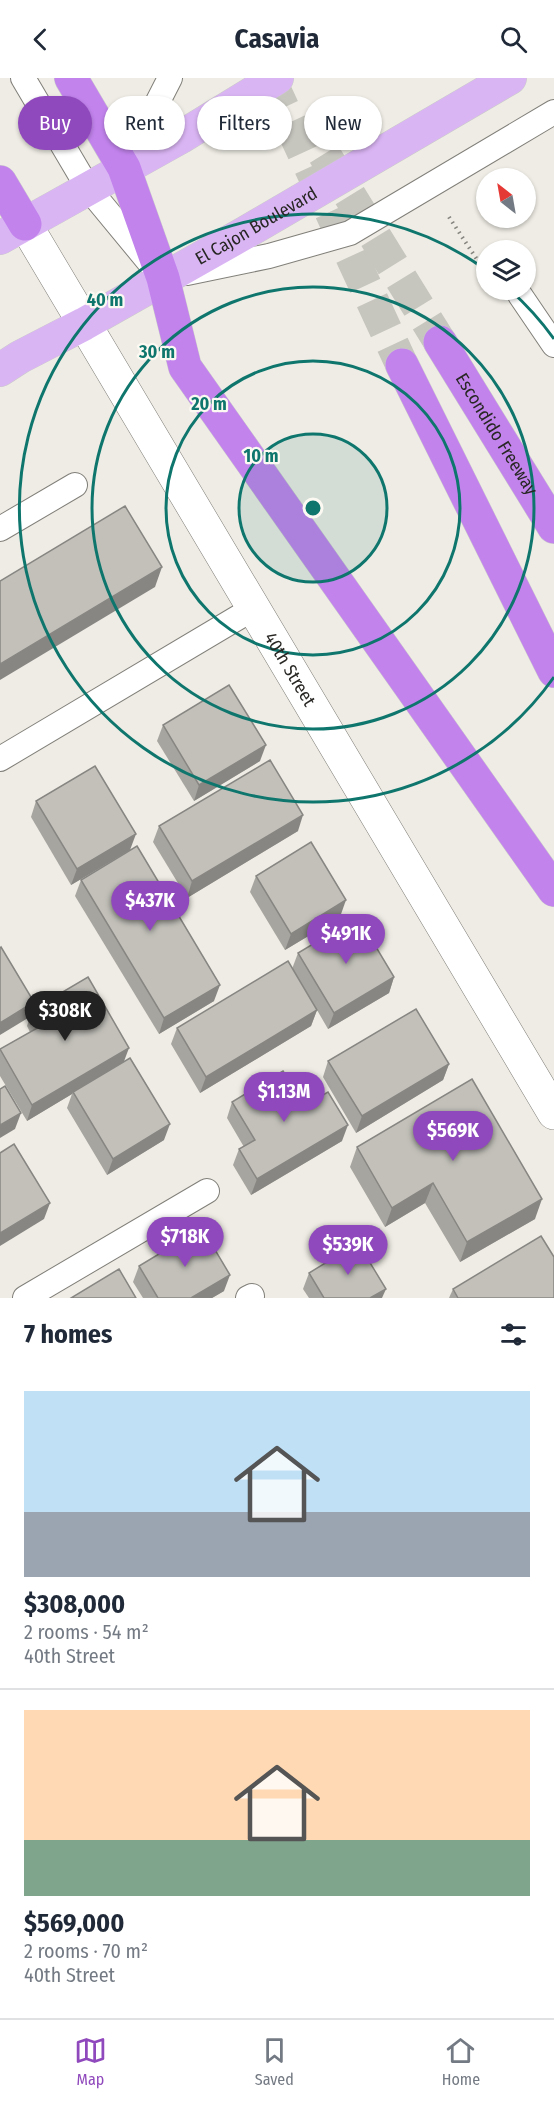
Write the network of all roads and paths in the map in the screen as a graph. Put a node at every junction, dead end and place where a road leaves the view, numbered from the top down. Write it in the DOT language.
graph roads {
  1 [pos="23,78"];
  2 [pos="71,78"];
  3 [pos="170,78"];
  4 [pos="278,78"];
  5 [pos="510,78"];
  6 [pos="554,112"];
  7 [pos="124,168"];
  8 [pos="0,182"];
  9 [pos="88,188"];
  10 [pos="448,216"];
  11 [pos="12,231"];
  12 [pos="476,258"];
  13 [pos="163,278"];
  14 [pos="523,300"];
  15 [pos="84,324"];
  16 [pos="440,342"];
  17 [pos="554,345"];
  18 [pos="402,365"];
  19 [pos="0,370"];
  20 [pos="75,485"];
  21 [pos="554,527"];
  22 [pos="0,529"];
  23 [pos="254,608"];
  24 [pos="554,671"];
  25 [pos="0,759"];
  26 [pos="554,890"];
  27 [pos="554,1113"];
  28 [pos="207,1191"];
  29 [pos="25,1298"];
  1 -- 9 [label="lane"];
  2 -- 7 [label="highway"];
  3 -- 7 [label="lane"];
  4 -- 7 [label="main road"];
  5 -- 13 [label="main road, El Cajon Boulevard"];
  6 -- 13 [label="lane"];
  7 -- 9 [label="main road"];
  7 -- 13 [label="highway"];
  8 -- 11 [label="highway"];
  9 -- 11 [label="main road"];
  9 -- 13 [label="lane"];
  10 -- 12 [label="path"];
  11 -- 15 [label="street, 40th Street"];
  13 -- 15 [label="main road, El Cajon Boulevard"];
  13 -- 26 [label="highway"];
  14 -- 17 [label="lane"];
  15 -- 19 [label="main road, El Cajon Boulevard"];
  15 -- 23 [label="street, 40th Street"];
  16 -- 21 [label="highway, Escondido Freeway"];
  18 -- 24 [label="highway"];
  20 -- 22 [label="lane"];
  23 -- 25 [label="lane"];
  23 -- 27 [label="street, 40th Street"];
  28 -- 29 [label="lane"];
}
